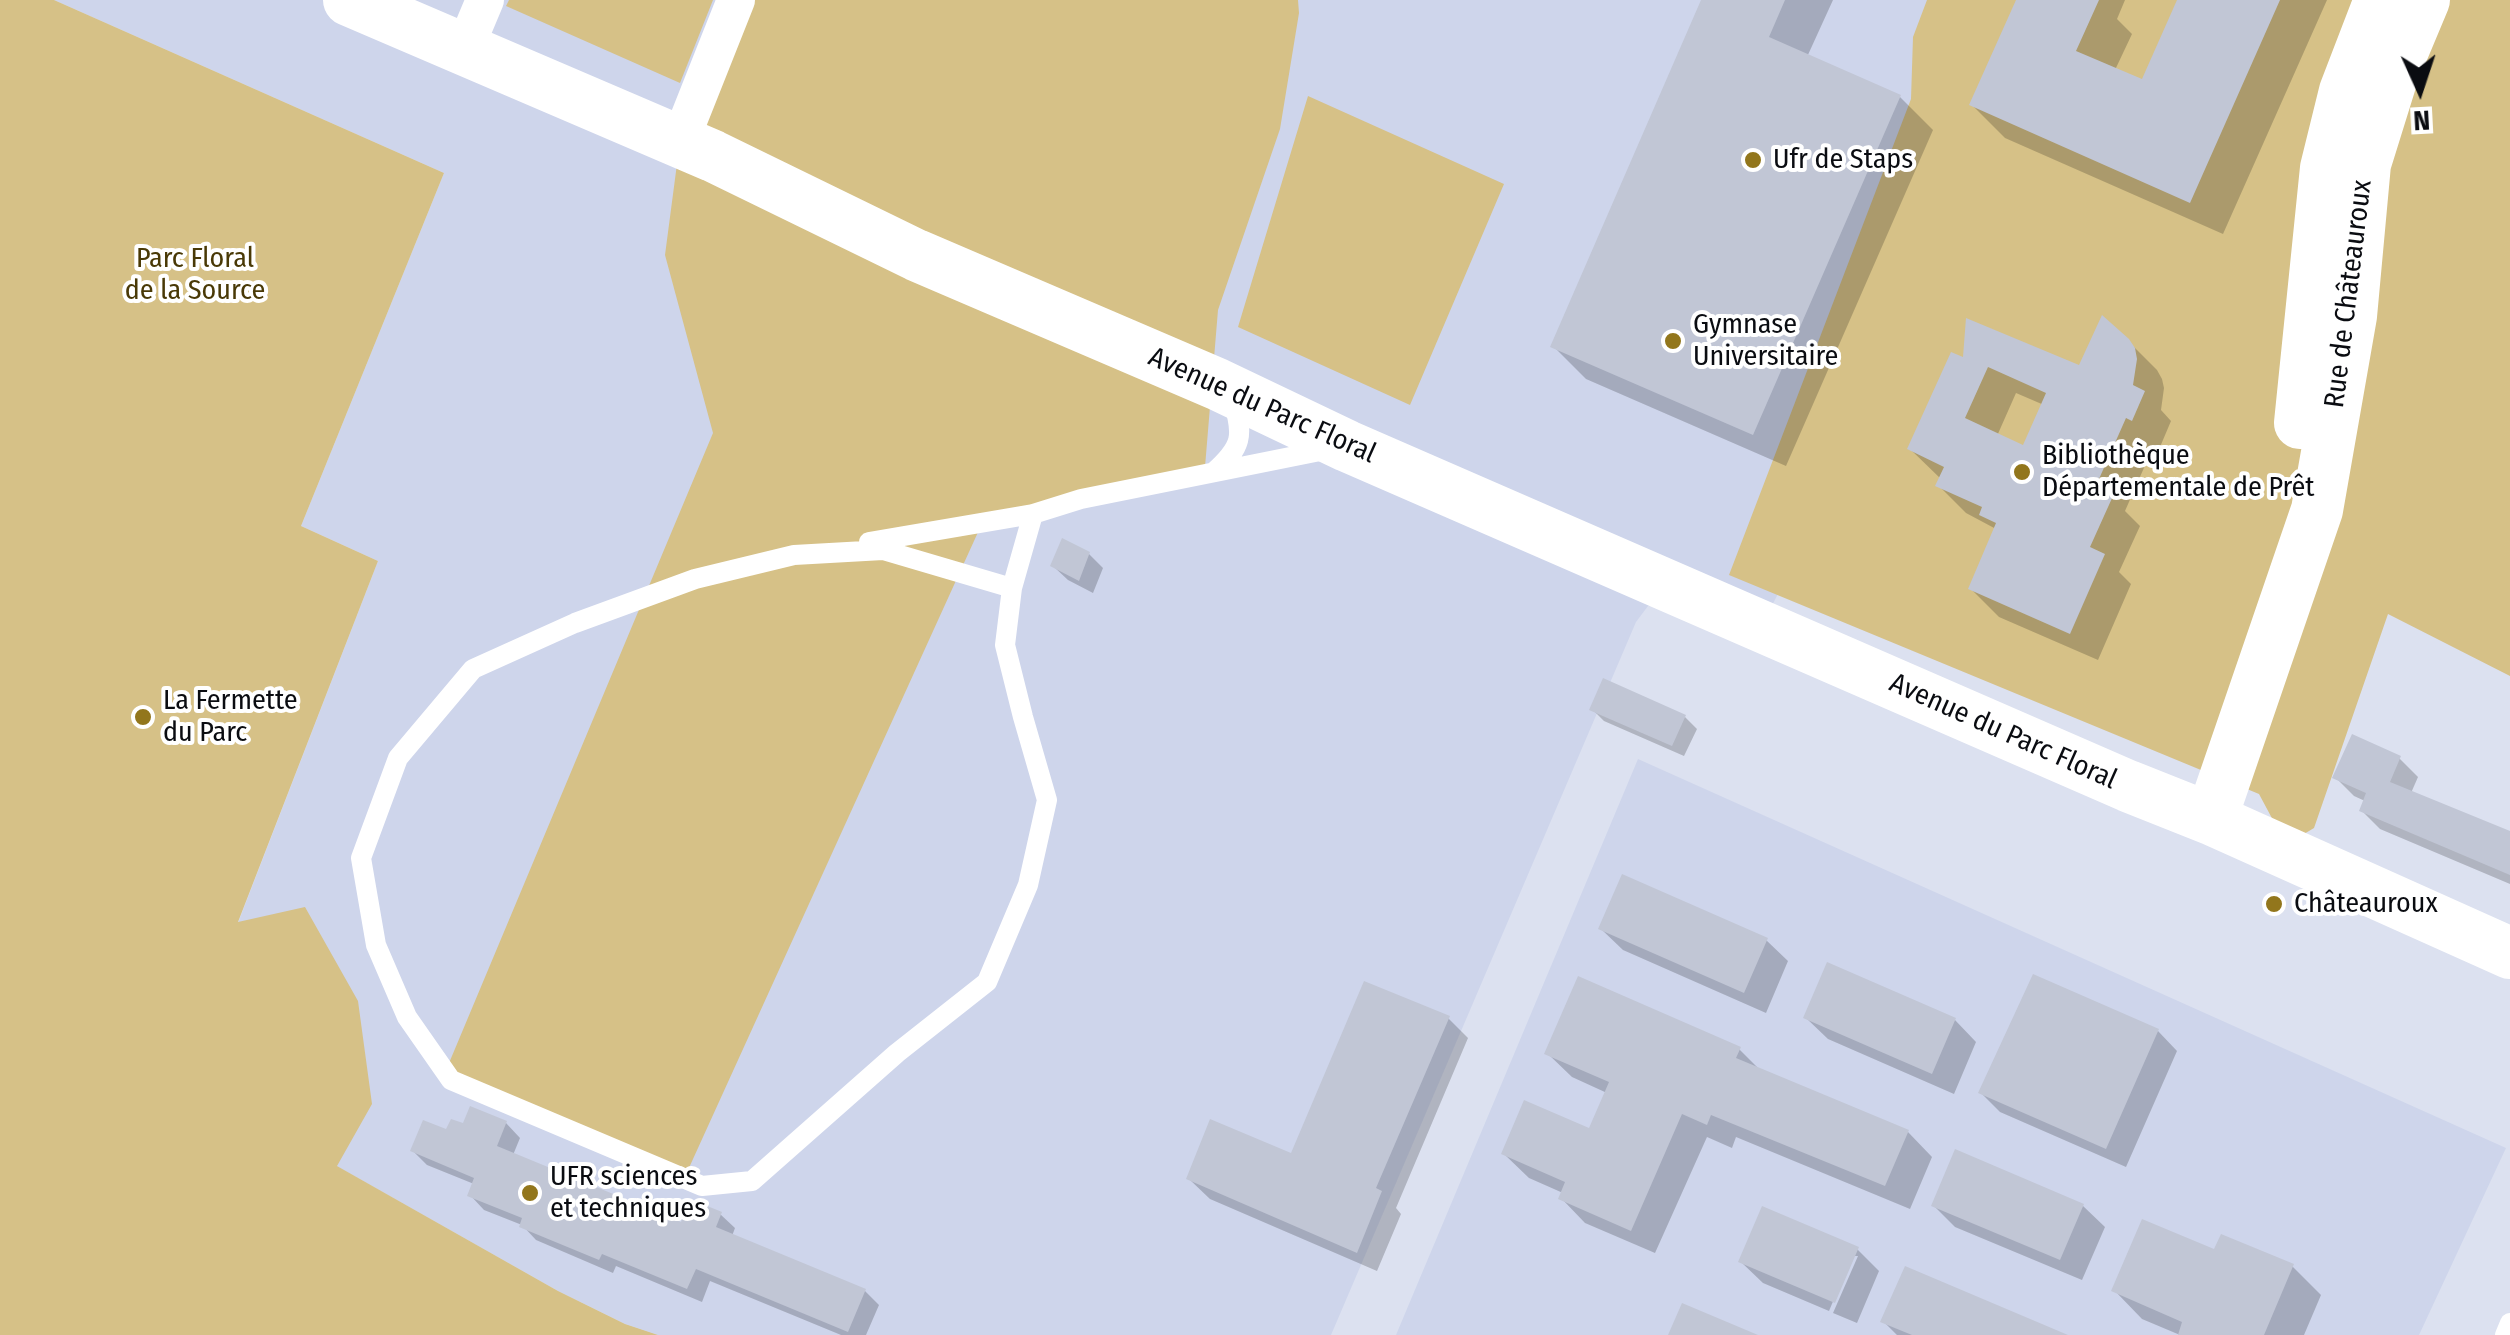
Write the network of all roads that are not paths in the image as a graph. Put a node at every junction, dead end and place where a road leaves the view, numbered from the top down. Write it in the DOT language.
graph roads {
  1 [pos="349,0"];
  2 [pos="485,0"];
  3 [pos="736,0"];
  4 [pos="2380,0"];
  5 [pos="2424,0"];
  6 [pos="464,50"];
  7 [pos="680,142"];
  8 [pos="1229,390"];
  9 [pos="1347,446"];
  10 [pos="1214,472"];
  11 [pos="1033,514"];
  12 [pos="794,556"];
  13 [pos="1012,588"];
  14 [pos="2195,812"];
  15 [pos="2510,953"];
  16 [pos="2510,1323"];
  17 [pos="2505,1335"];
  1 -- 6 [label="main road, Avenue du Parc Floral"];
  2 -- 6 [label="street"];
  3 -- 7 [label="street"];
  4 -- 14 [label="main road, Rue de Châteauroux"];
  5 -- 14 [label="main road, Rue de Châteauroux"];
  6 -- 7 [label="main road, Avenue du Parc Floral"];
  7 -- 8 [label="main road, Avenue du Parc Floral"];
  8 -- 9 [label="main road, Avenue du Parc Floral"];
  8 -- 10 [label="lane"];
  9 -- 10 [label="lane"];
  9 -- 14 [label="main road, Avenue du Parc Floral"];
  10 -- 11 [label="lane"];
  11 -- 12 [label="lane"];
  11 -- 13 [label="lane"];
  12 -- 13 [label="lane"];
  12 -- 13 [label="lane"];
  14 -- 15 [label="main road, Avenue du Parc Floral"];
  16 -- 17 [label="lane"];
}
